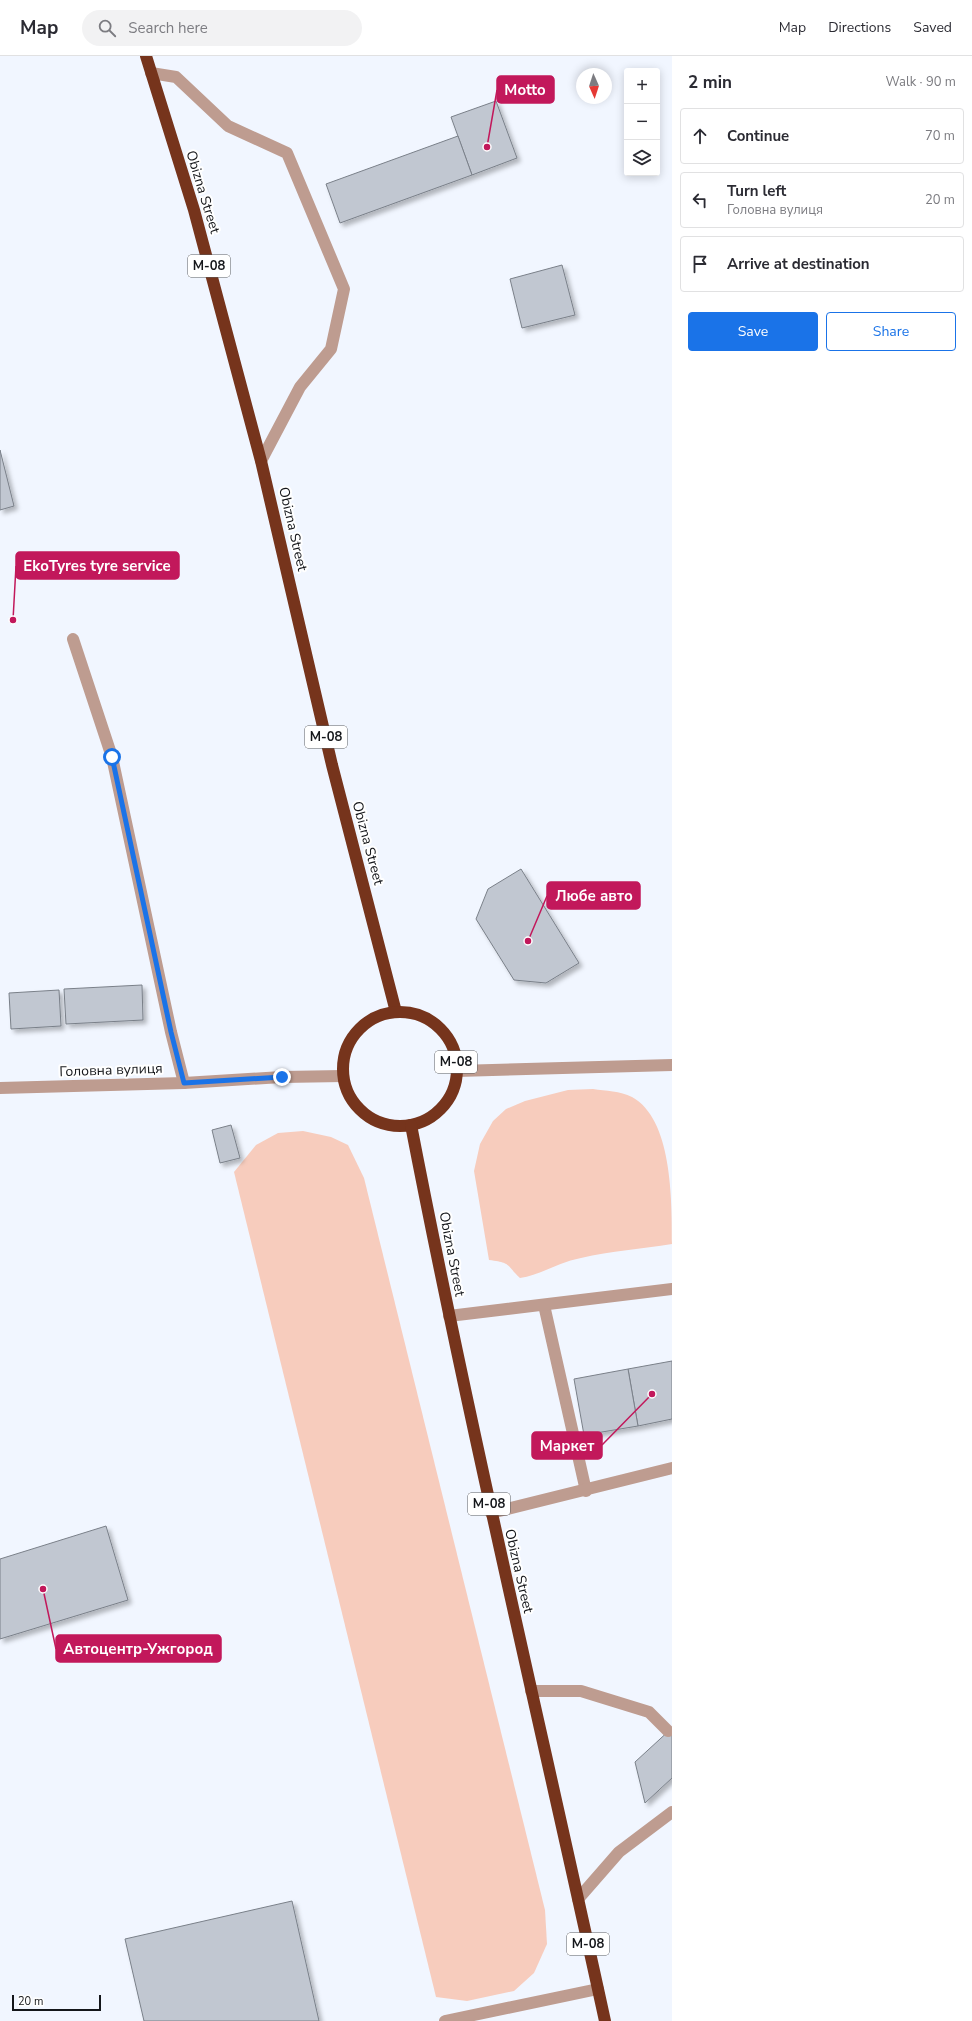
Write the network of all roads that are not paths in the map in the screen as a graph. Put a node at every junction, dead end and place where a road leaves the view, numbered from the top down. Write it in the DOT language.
graph roads {
  1 [pos="146,56"];
  2 [pos="151,72"];
  3 [pos="261,461"];
  4 [pos="73,640"];
  5 [pos="396,1012"];
  6 [pos="672,1065"];
  7 [pos="458,1071"];
  8 [pos="343,1076"];
  9 [pos="184,1083"];
  10 [pos="0,1088"];
  11 [pos="411,1126"];
  12 [pos="672,1289"];
  13 [pos="544,1305"];
  14 [pos="449,1316"];
  15 [pos="672,1468"];
  16 [pos="586,1491"];
  17 [pos="491,1513"];
  18 [pos="532,1691"];
  19 [pos="668,1731"];
  20 [pos="672,1812"];
  21 [pos="578,1899"];
  22 [pos="598,1989"];
  23 [pos="445,2021"];
  24 [pos="605,2021"];
  1 -- 2 [label="highway, Obizna Street / М-08"];
  2 -- 3 [label="highway, Obizna Street / М-08"];
  2 -- 3 [label="street"];
  3 -- 5 [label="highway, Obizna Street / М-08"];
  4 -- 9 [label="street"];
  5 -- 7 [label="highway, М-08"];
  5 -- 8 [label="highway, М-08"];
  6 -- 7 [label="street"];
  7 -- 11 [label="highway, М-08"];
  8 -- 9 [label="street, Головна вулиця"];
  8 -- 11 [label="highway, М-08"];
  9 -- 10 [label="street, Головна вулиця"];
  11 -- 14 [label="highway, Obizna Street / М-08"];
  12 -- 13 [label="street"];
  13 -- 14 [label="street"];
  13 -- 16 [label="street"];
  14 -- 17 [label="highway, Obizna Street / М-08"];
  15 -- 16 [label="street"];
  16 -- 17 [label="street"];
  17 -- 18 [label="highway, Obizna Street / М-08"];
  18 -- 19 [label="street"];
  18 -- 21 [label="highway, Obizna Street / М-08"];
  20 -- 21 [label="street"];
  21 -- 22 [label="highway, Obizna Street / М-08"];
  22 -- 23 [label="street"];
  22 -- 24 [label="highway, Obizna Street / М-08"];
}
